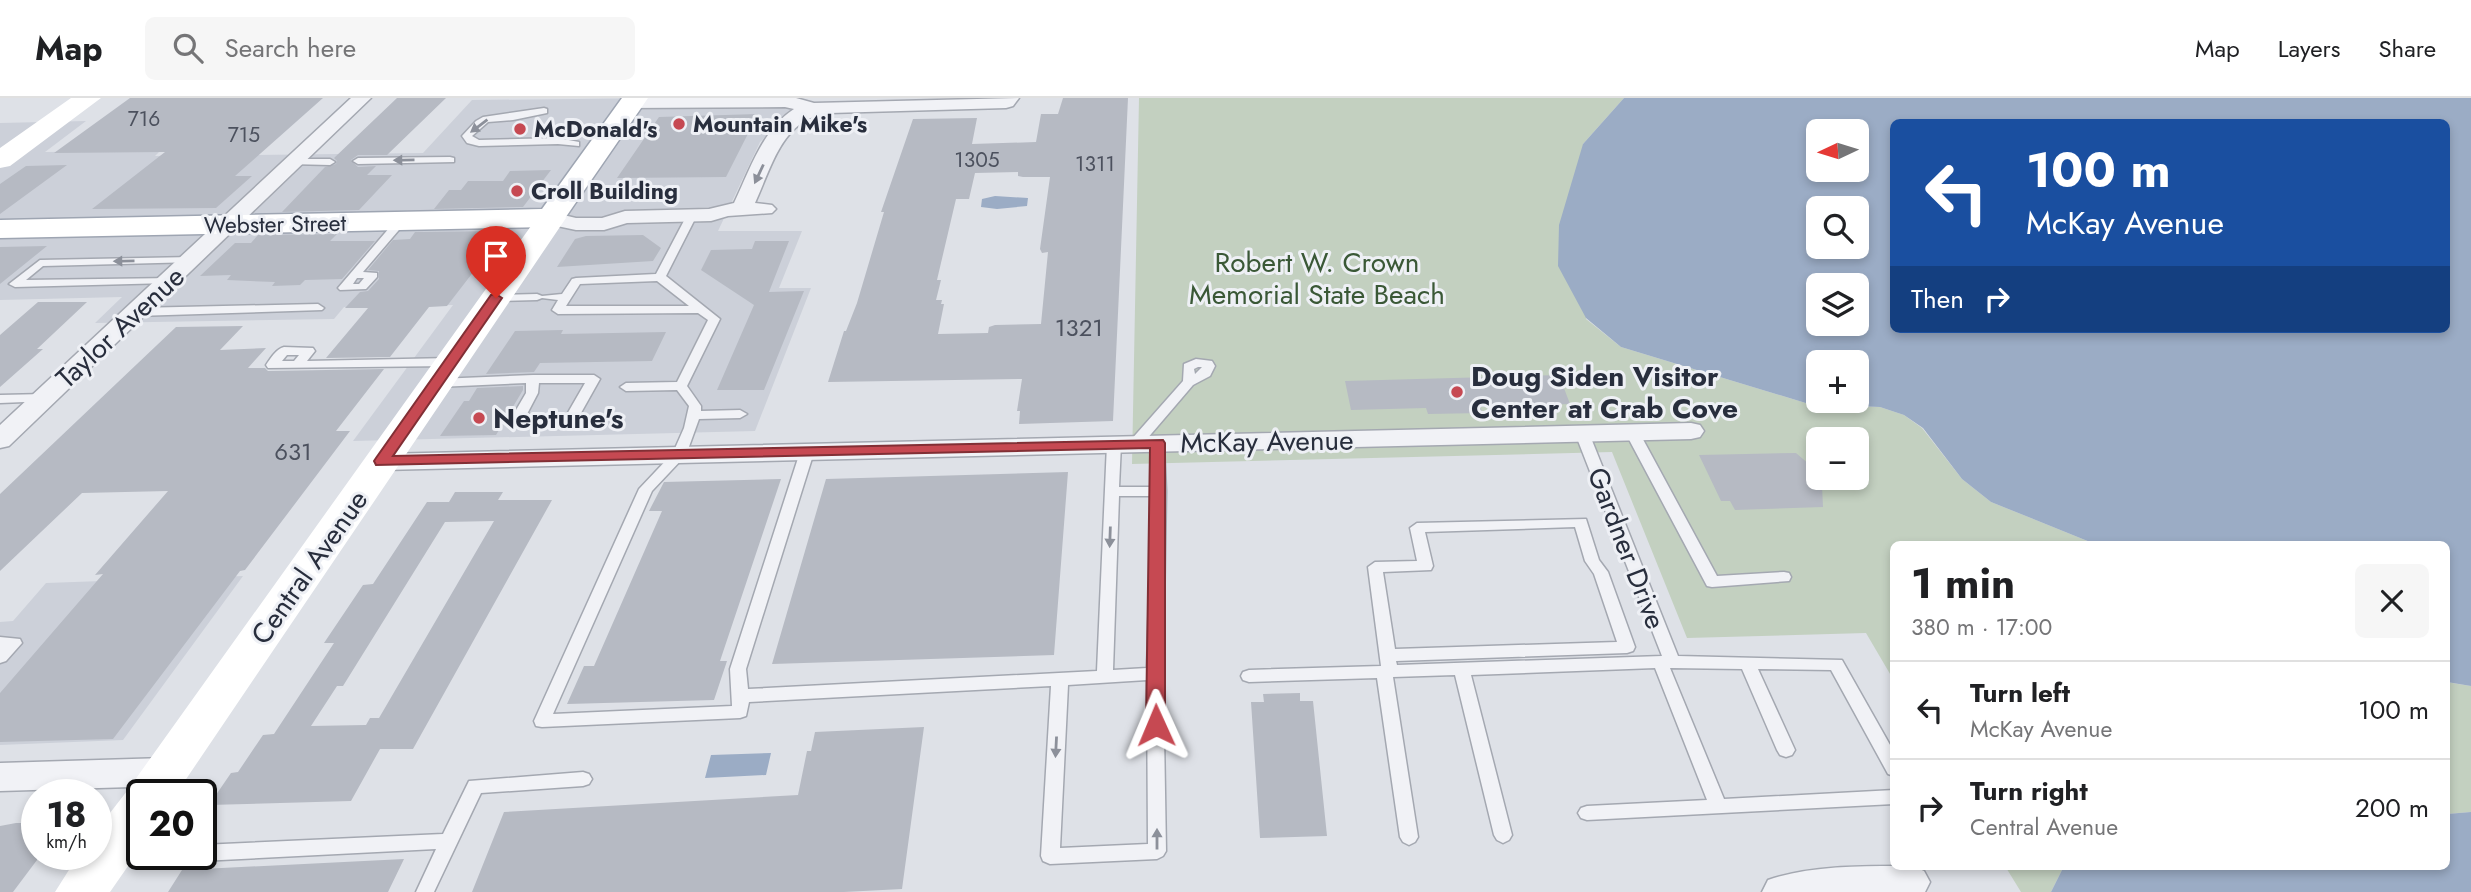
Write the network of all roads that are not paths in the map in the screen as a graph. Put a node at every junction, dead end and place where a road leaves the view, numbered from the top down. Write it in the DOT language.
graph roads {
  1 [pos="88,98"];
  2 [pos="362,98"];
  3 [pos="1010,98"];
  4 [pos="633,101"];
  5 [pos="962,101"];
  6 [pos="814,109"];
  7 [pos="544,111"];
  8 [pos="576,144"];
  9 [pos="0,160"];
  10 [pos="450,160"];
  11 [pos="358,161"];
  12 [pos="293,162"];
  13 [pos="330,162"];
  14 [pos="702,215"];
  15 [pos="551,218"];
  16 [pos="400,222"];
  17 [pos="227,224"];
  18 [pos="0,229"];
  19 [pos="192,260"];
  20 [pos="354,275"];
  21 [pos="660,277"];
  22 [pos="170,280"];
  23 [pos="566,297"];
  24 [pos="496,298"];
  25 [pos="318,308"];
  26 [pos="702,309"];
  27 [pos="136,312"];
  28 [pos="297,365"];
  29 [pos="444,372"];
  30 [pos="533,379"];
  31 [pos="1189,382"];
  32 [pos="681,386"];
  33 [pos="626,387"];
  34 [pos="45,398"];
  35 [pos="0,399"];
  36 [pos="740,414"];
  37 [pos="694,415"];
  38 [pos="1691,430"];
  39 [pos="1632,432"];
  40 [pos="1582,433"];
  41 [pos="2,435"];
  42 [pos="1135,444"];
  43 [pos="807,452"];
  44 [pos="679,454"];
  45 [pos="382,461"];
  46 [pos="1159,491"];
  47 [pos="1112,492"];
  48 [pos="1784,577"];
  49 [pos="0,643"];
  50 [pos="0,657"];
  51 [pos="1666,662"];
  52 [pos="1747,663"];
  53 [pos="1387,666"];
  54 [pos="1462,669"];
  55 [pos="1155,674"];
  56 [pos="1105,676"];
  57 [pos="1249,676"];
  58 [pos="1059,679"];
  59 [pos="741,696"];
  60 [pos="1786,750"];
  61 [pos="1890,762"];
  62 [pos="0,777"];
  63 [pos="160,779"];
  64 [pos="583,779"];
  65 [pos="126,789"];
  66 [pos="1890,797"];
  67 [pos="1718,806"];
  68 [pos="1587,813"];
  69 [pos="126,828"];
  70 [pos="1503,835"];
  71 [pos="1409,837"];
  72 [pos="449,841"];
  73 [pos="217,852"];
  74 [pos="126,866"];
  75 [pos="93,875"];
  76 [pos="1911,882"];
  77 [pos="425,892"];
  78 [pos="1781,892"];
  1 -- 9 [label="street"];
  2 -- 12 [label="street, Taylor Avenue"];
  3 -- 5 [label="street"];
  4 -- 6 [label="street"];
  4 -- 15 [label="street, Central Avenue"];
  5 -- 6 [label="street"];
  6 -- 14 [label="street, Webster Street, one-way"];
  7 -- 8 [label="lane, one-way"];
  10 -- 11 [label="lane, one-way"];
  12 -- 13 [label="lane"];
  12 -- 17 [label="street, Taylor Avenue"];
  14 -- 15 [label="street, Webster Street"];
  14 -- 21 [label="lane"];
  15 -- 16 [label="street, Webster Street"];
  15 -- 24 [label="street, Central Avenue"];
  16 -- 17 [label="street, Webster Street"];
  16 -- 20 [label="lane"];
  17 -- 18 [label="street, Webster Street"];
  17 -- 19 [label="street, Taylor Avenue"];
  19 -- 22 [label="street, Taylor Avenue"];
  19 -- 22 [label="lane, one-way"];
  21 -- 23 [label="lane"];
  21 -- 26 [label="lane"];
  22 -- 27 [label="street, Taylor Avenue"];
  23 -- 24 [label="lane"];
  23 -- 26 [label="lane"];
  24 -- 29 [label="street, Central Avenue"];
  25 -- 27 [label="lane"];
  26 -- 32 [label="lane"];
  27 -- 34 [label="street, Taylor Avenue"];
  28 -- 29 [label="lane"];
  29 -- 30 [label="lane"];
  29 -- 45 [label="street, Central Avenue"];
  30 -- 30 [label="lane"];
  31 -- 42 [label="lane"];
  32 -- 33 [label="lane"];
  32 -- 37 [label="lane"];
  34 -- 35 [label="lane"];
  34 -- 41 [label="street, Taylor Avenue"];
  36 -- 37 [label="lane"];
  37 -- 44 [label="lane"];
  38 -- 39 [label="street, McKay Avenue"];
  39 -- 40 [label="street, McKay Avenue"];
  39 -- 48 [label="lane"];
  40 -- 42 [label="street, McKay Avenue"];
  40 -- 51 [label="lane, Gardner Drive"];
  42 -- 43 [label="street, McKay Avenue"];
  42 -- 46 [label="lane"];
  42 -- 47 [label="lane"];
  43 -- 44 [label="street, McKay Avenue"];
  43 -- 59 [label="lane"];
  44 -- 45 [label="street, McKay Avenue"];
  44 -- 59 [label="lane"];
  45 -- 63 [label="street, Central Avenue"];
  46 -- 47 [label="lane"];
  46 -- 55 [label="lane"];
  47 -- 56 [label="lane, one-way"];
  49 -- 50 [label="lane"];
  51 -- 52 [label="lane"];
  51 -- 54 [label="lane"];
  51 -- 67 [label="lane, Gardner Drive"];
  52 -- 60 [label="lane"];
  52 -- 61 [label="lane"];
  53 -- 53 [label="lane"];
  53 -- 54 [label="lane"];
  53 -- 57 [label="lane"];
  53 -- 71 [label="lane"];
  54 -- 70 [label="lane"];
  55 -- 56 [label="lane"];
  58 -- 55 [label="lane, one-way"];
  56 -- 58 [label="lane"];
  58 -- 59 [label="lane"];
  62 -- 65 [label="street"];
  64 -- 72 [label="lane"];
  66 -- 67 [label="lane"];
  67 -- 68 [label="lane"];
  69 -- 75 [label="street, Central Avenue"];
  72 -- 73 [label="lane"];
  72 -- 77 [label="lane"];
  74 -- 75 [label="lane"];
  76 -- 78 [label="street"];
}
